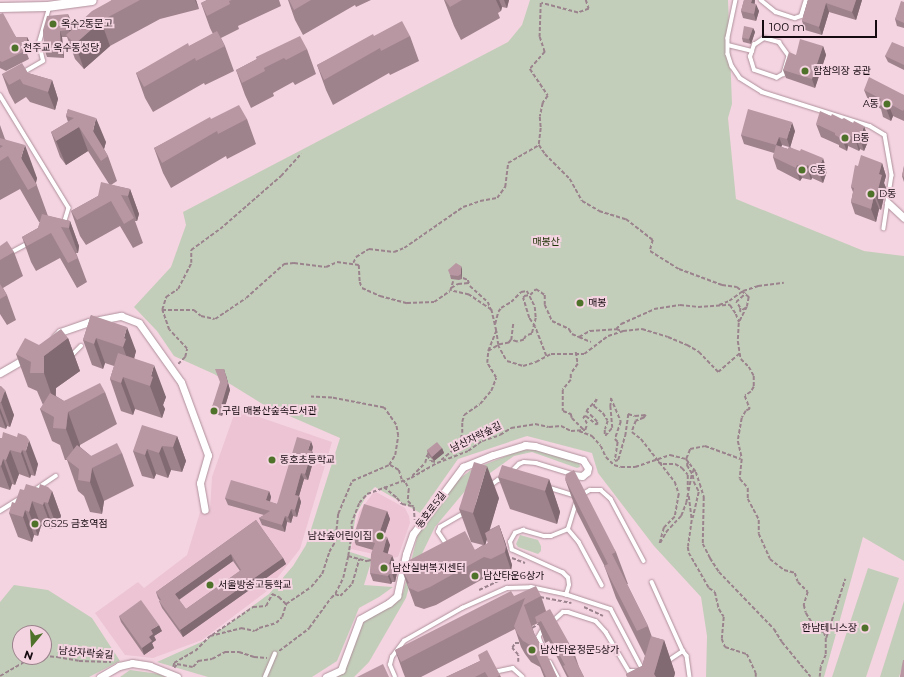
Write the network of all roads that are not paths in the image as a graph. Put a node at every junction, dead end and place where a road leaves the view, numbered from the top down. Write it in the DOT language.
graph roads {
  1 [pos="92,0"];
  2 [pos="736,0"];
  3 [pos="761,0"];
  4 [pos="806,0"];
  5 [pos="50,5"];
  6 [pos="0,7"];
  7 [pos="728,45"];
  8 [pos="752,51"];
  9 [pos="18,75"];
  10 [pos="0,95"];
  11 [pos="888,203"];
  12 [pos="904,218"];
  13 [pos="58,228"];
  14 [pos="884,228"];
  15 [pos="32,241"];
  16 [pos="6,255"];
  17 [pos="49,342"];
  18 [pos="81,346"];
  19 [pos="33,354"];
  20 [pos="68,358"];
  21 [pos="0,373"];
  22 [pos="573,475"];
  23 [pos="56,476"];
  24 [pos="541,486"];
  25 [pos="486,488"];
  26 [pos="31,492"];
  27 [pos="25,496"];
  28 [pos="576,497"];
  29 [pos="468,507"];
  30 [pos="205,510"];
  31 [pos="0,511"];
  32 [pos="568,529"];
  33 [pos="446,544"];
  34 [pos="644,561"];
  35 [pos="652,582"];
  36 [pos="602,585"];
  37 [pos="566,595"];
  38 [pos="683,651"];
  39 [pos="275,654"];
  40 [pos="664,664"];
  41 [pos="644,670"];
  42 [pos="651,672"];
  43 [pos="486,675"];
  44 [pos="100,677"];
  45 [pos="177,677"];
  46 [pos="265,677"];
  47 [pos="326,677"];
  48 [pos="394,677"];
  49 [pos="523,677"];
  50 [pos="558,677"];
  51 [pos="690,677"];
  1 -- 5 [label="main road"];
  2 -- 7 [label="lane"];
  3 -- 4 [label="lane"];
  5 -- 6 [label="main road"];
  5 -- 9 [label="lane"];
  7 -- 8 [label="lane"];
  7 -- 11 [label="lane"];
  8 -- 8 [label="lane"];
  10 -- 13 [label="lane"];
  11 -- 12 [label="street"];
  11 -- 14 [label="lane"];
  15 -- 16 [label="lane"];
  17 -- 30 [label="street"];
  18 -- 20 [label="lane"];
  19 -- 21 [label="street"];
  22 -- 25 [label="lane"];
  22 -- 47 [label="street, 동호로5길"];
  23 -- 26 [label="lane"];
  24 -- 28 [label="lane"];
  27 -- 31 [label="lane"];
  28 -- 32 [label="lane"];
  28 -- 34 [label="lane"];
  29 -- 33 [label="lane"];
  32 -- 36 [label="lane"];
  32 -- 37 [label="lane"];
  35 -- 38 [label="lane"];
  37 -- 41 [label="lane"];
  37 -- 48 [label="lane"];
  38 -- 40 [label="lane"];
  38 -- 51 [label="lane"];
  39 -- 46 [label="lane"];
  41 -- 42 [label="lane"];
  41 -- 50 [label="lane"];
  43 -- 49 [label="lane"];
  44 -- 45 [label="street"];
}
